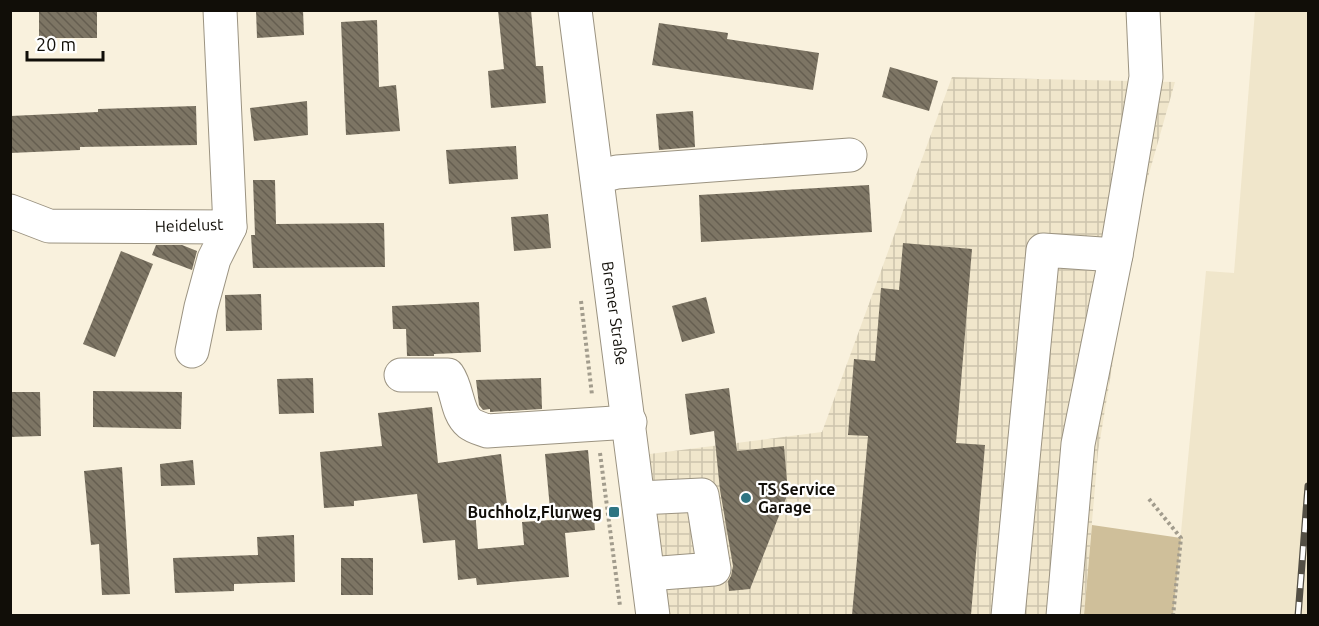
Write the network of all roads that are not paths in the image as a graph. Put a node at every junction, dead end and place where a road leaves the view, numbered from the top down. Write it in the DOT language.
graph roads {
  1 [pos="220,10"];
  2 [pos="575,10"];
  3 [pos="1143,10"];
  4 [pos="850,155"];
  5 [pos="597,177"];
  6 [pos="10,211"];
  7 [pos="230,227"];
  8 [pos="1116,255"];
  9 [pos="192,351"];
  10 [pos="401,375"];
  11 [pos="630,422"];
  12 [pos="639,498"];
  13 [pos="648,574"];
  14 [pos="653,615"];
  15 [pos="1008,615"];
  16 [pos="1063,615"];
  1 -- 7 [label="street, Heidelust"];
  2 -- 5 [label="street, Bremer Straße"];
  3 -- 8 [label="street"];
  4 -- 5 [label="street"];
  5 -- 11 [label="street, Bremer Straße"];
  6 -- 7 [label="street, Heidelust"];
  7 -- 9 [label="street"];
  8 -- 15 [label="street"];
  8 -- 16 [label="street"];
  10 -- 11 [label="street"];
  11 -- 12 [label="street, Bremer Straße"];
  12 -- 13 [label="street, Bremer Straße"];
  12 -- 13 [label="street"];
  13 -- 14 [label="street, Bremer Straße"];
}
